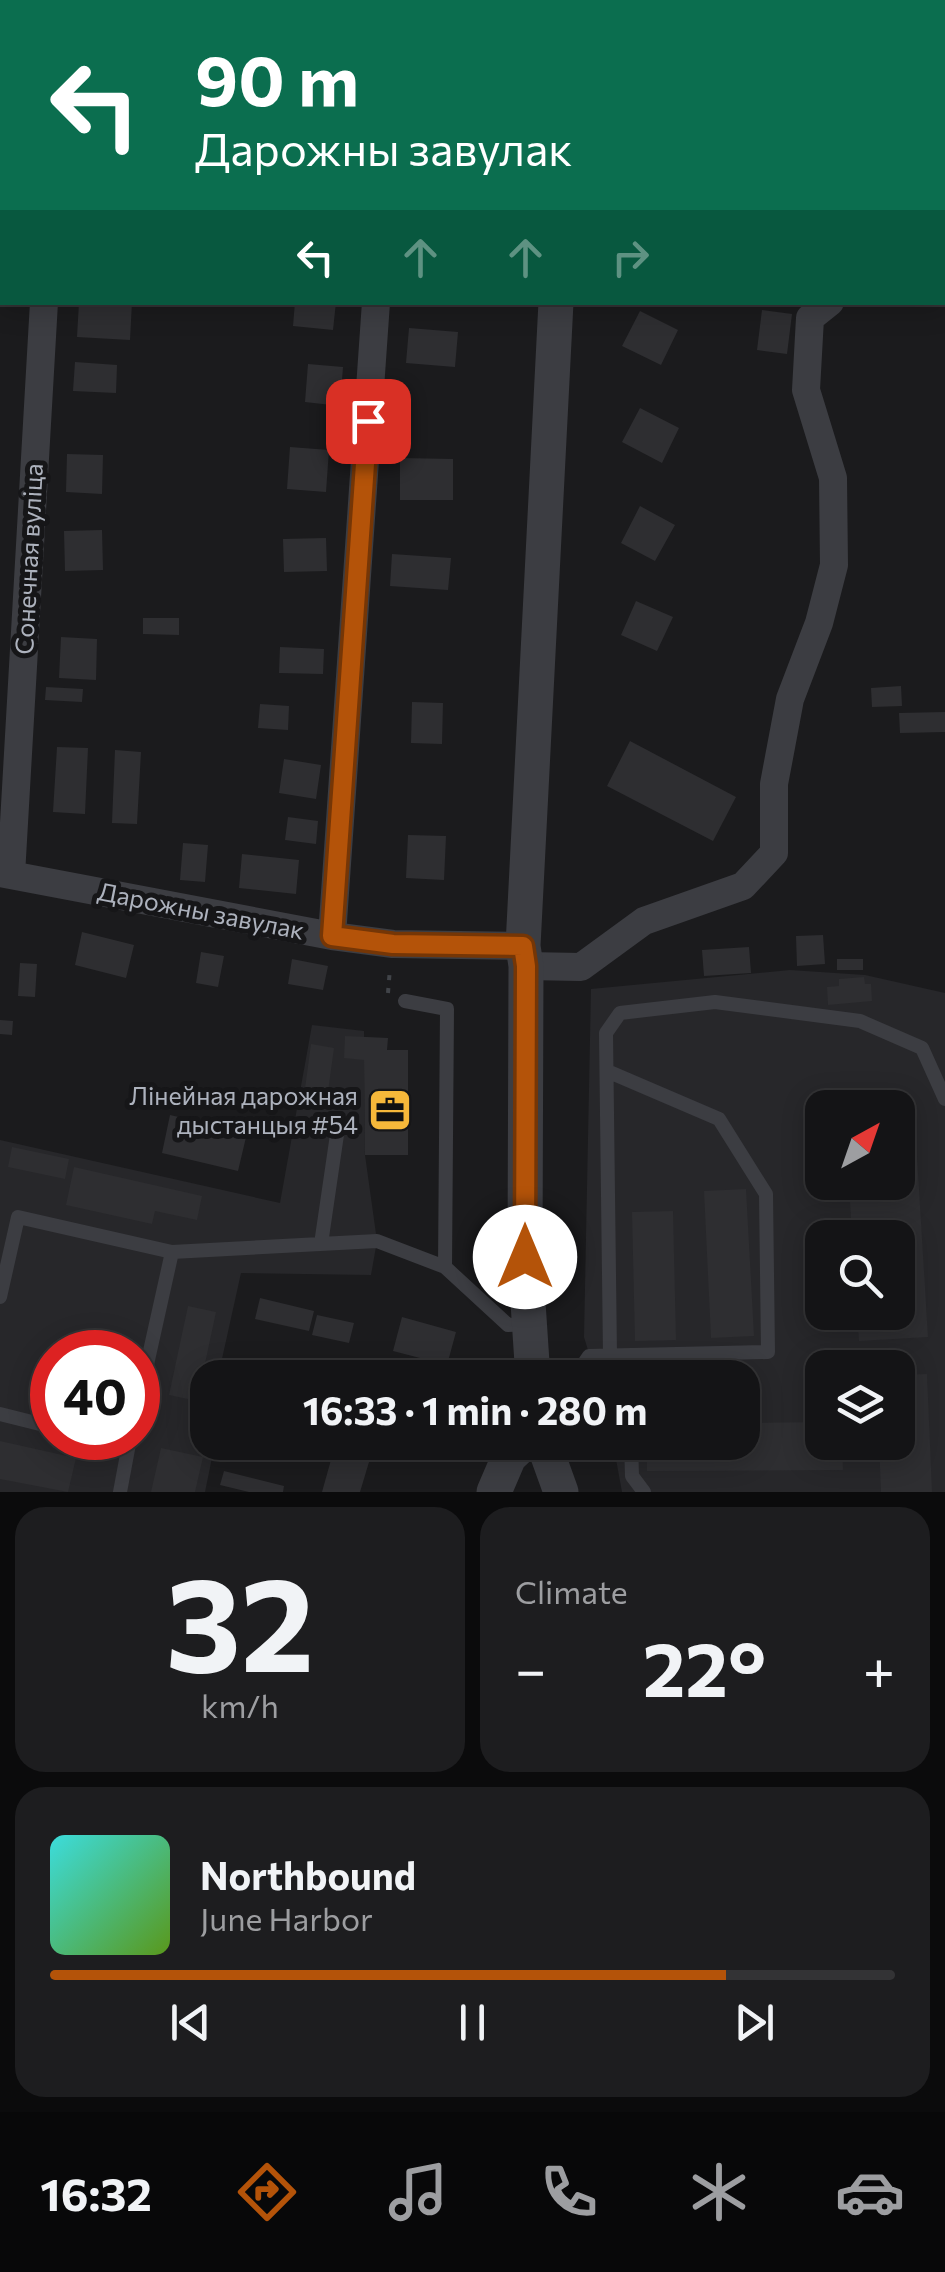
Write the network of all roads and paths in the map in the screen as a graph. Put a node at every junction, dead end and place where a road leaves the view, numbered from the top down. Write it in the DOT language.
graph roads {
  1 [pos="44,305"];
  2 [pos="376,305"];
  3 [pos="556,305"];
  4 [pos="826,305"];
  5 [pos="6,874"];
  6 [pos="332,936"];
  7 [pos="393,944"];
  8 [pos="525,956"];
  9 [pos="405,1001"];
  10 [pos="607,1071"];
  11 [pos="945,1099"];
  12 [pos="338,1121"];
  13 [pos="322,1244"];
  14 [pos="172,1252"];
  15 [pos="445,1266"];
  16 [pos="0,1297"];
  17 [pos="528,1324"];
  18 [pos="155,1330"];
  19 [pos="610,1355"];
  20 [pos="631,1355"];
  21 [pos="532,1360"];
  22 [pos="586,1360"];
  23 [pos="631,1360"];
  24 [pos="0,1414"];
  25 [pos="30,1421"];
  26 [pos="126,1460"];
  27 [pos="508,1460"];
  28 [pos="549,1460"];
  29 [pos="632,1460"];
  30 [pos="120,1492"];
  31 [pos="494,1492"];
  32 [pos="561,1492"];
  33 [pos="644,1492"];
  1 -- 5 [label="street, Сонечная вуліца"];
  2 -- 6 [label="street"];
  3 -- 8 [label="street"];
  4 -- 8 [label="street, Дарожны завулак"];
  5 -- 6 [label="street, Дарожны завулак"];
  6 -- 7 [label="street, Дарожны завулак"];
  7 -- 8 [label="street, Дарожны завулак"];
  7 -- 9 [label="path"];
  8 -- 17 [label="street"];
  9 -- 15 [label="lane"];
  10 -- 11 [label="lane"];
  10 -- 19 [label="lane"];
  10 -- 20 [label="lane"];
  12 -- 13 [label="lane"];
  13 -- 14 [label="lane"];
  13 -- 15 [label="lane"];
  14 -- 16 [label="lane"];
  14 -- 18 [label="lane"];
  15 -- 17 [label="lane"];
  17 -- 21 [label="street"];
  19 -- 20 [label="lane"];
  19 -- 22 [label="lane"];
  20 -- 23 [label="lane"];
  24 -- 25 [label="lane"];
  26 -- 30 [label="lane"];
  27 -- 31 [label="street"];
  28 -- 32 [label="street"];
  29 -- 33 [label="lane"];
}
